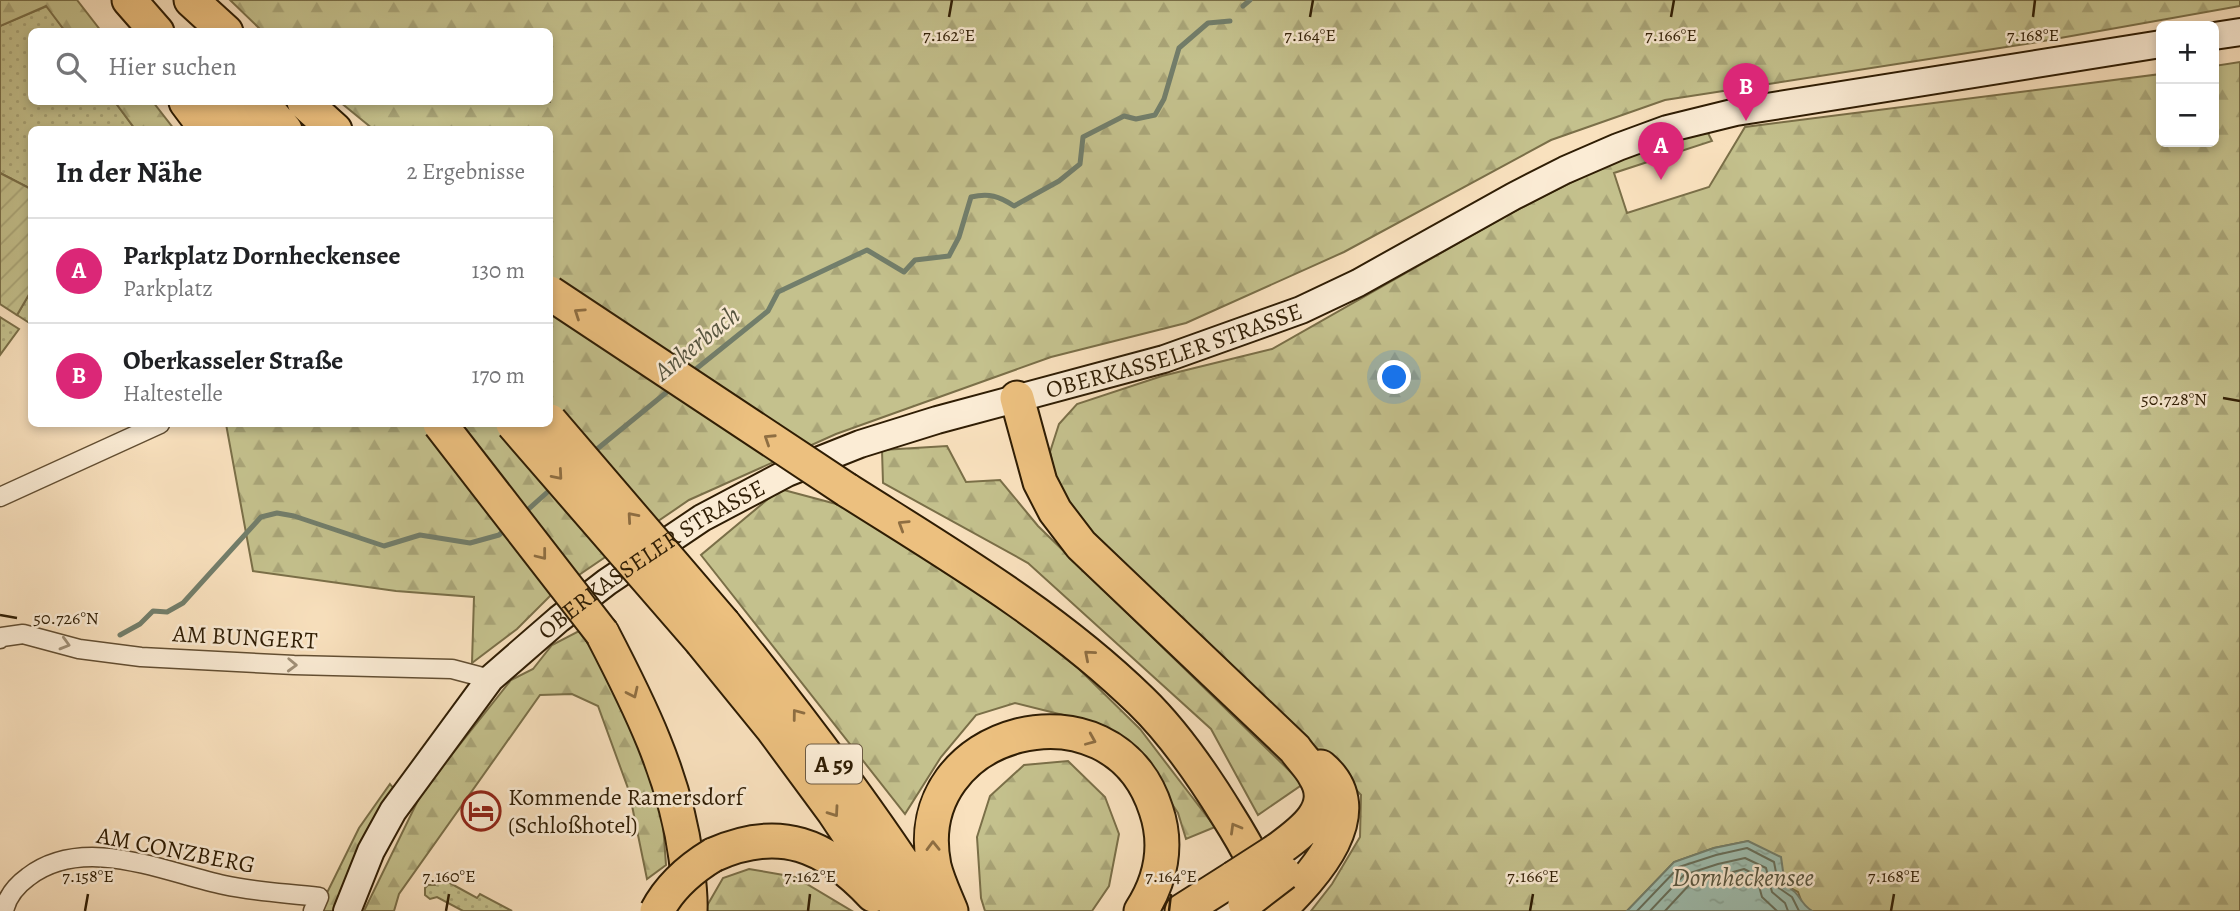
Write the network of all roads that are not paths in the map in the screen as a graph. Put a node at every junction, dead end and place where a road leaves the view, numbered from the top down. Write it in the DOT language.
graph roads {
  1 [pos="111,0"];
  2 [pos="129,0"];
  3 [pos="175,0"];
  4 [pos="191,0"];
  5 [pos="131,28"];
  6 [pos="154,28"];
  7 [pos="199,28"];
  8 [pos="222,28"];
  9 [pos="2240,32"];
  10 [pos="2219,35"];
  11 [pos="2156,45"];
  12 [pos="188,105"];
  13 [pos="223,105"];
  14 [pos="264,105"];
  15 [pos="307,105"];
  16 [pos="204,126"];
  17 [pos="241,126"];
  18 [pos="282,126"];
  19 [pos="331,126"];
  20 [pos="553,295"];
  21 [pos="1017,398"];
  22 [pos="553,425"];
  23 [pos="154,427"];
  24 [pos="442,427"];
  25 [pos="516,427"];
  26 [pos="0,498"];
  27 [pos="713,633"];
  28 [pos="0,639"];
  29 [pos="490,680"];
  30 [pos="1295,749"];
  31 [pos="1265,892"];
  32 [pos="3,901"];
  33 [pos="316,904"];
  34 [pos="347,911"];
  35 [pos="657,911"];
  36 [pos="690,911"];
  37 [pos="888,911"];
  38 [pos="900,911"];
  39 [pos="933,911"];
  40 [pos="951,911"];
  41 [pos="1141,911"];
  42 [pos="1182,911"];
  1 -- 5 [label="highway"];
  2 -- 6 [label="highway"];
  3 -- 7 [label="highway"];
  4 -- 8 [label="highway"];
  9 -- 10 [label="street"];
  11 -- 21 [label="street, OBERKASSELER STRASSE"];
  12 -- 16 [label="highway"];
  13 -- 17 [label="highway"];
  14 -- 18 [label="highway"];
  15 -- 19 [label="highway"];
  31 -- 20 [label="highway, one-way, bridge"];
  21 -- 29 [label="street, OBERKASSELER STRASSE"];
  21 -- 30 [label="highway"];
  27 -- 22 [label="highway, A 59, one-way, bridge"];
  23 -- 26 [label="street"];
  24 -- 36 [label="highway, one-way, bridge"];
  25 -- 27 [label="highway, A 59, one-way, bridge"];
  27 -- 38 [label="highway, A 59, one-way"];
  39 -- 27 [label="highway, A 59, one-way"];
  28 -- 29 [label="street, AM BUNGERT, one-way"];
  29 -- 34 [label="street, OBERKASSELER STRASSE"];
  30 -- 31 [label="highway"];
  30 -- 31 [label="highway"];
  31 -- 42 [label="highway"];
  32 -- 33 [label="street, AM CONZBERG"];
  35 -- 37 [label="highway, bridge"];
  40 -- 41 [label="highway, one-way"];
}
